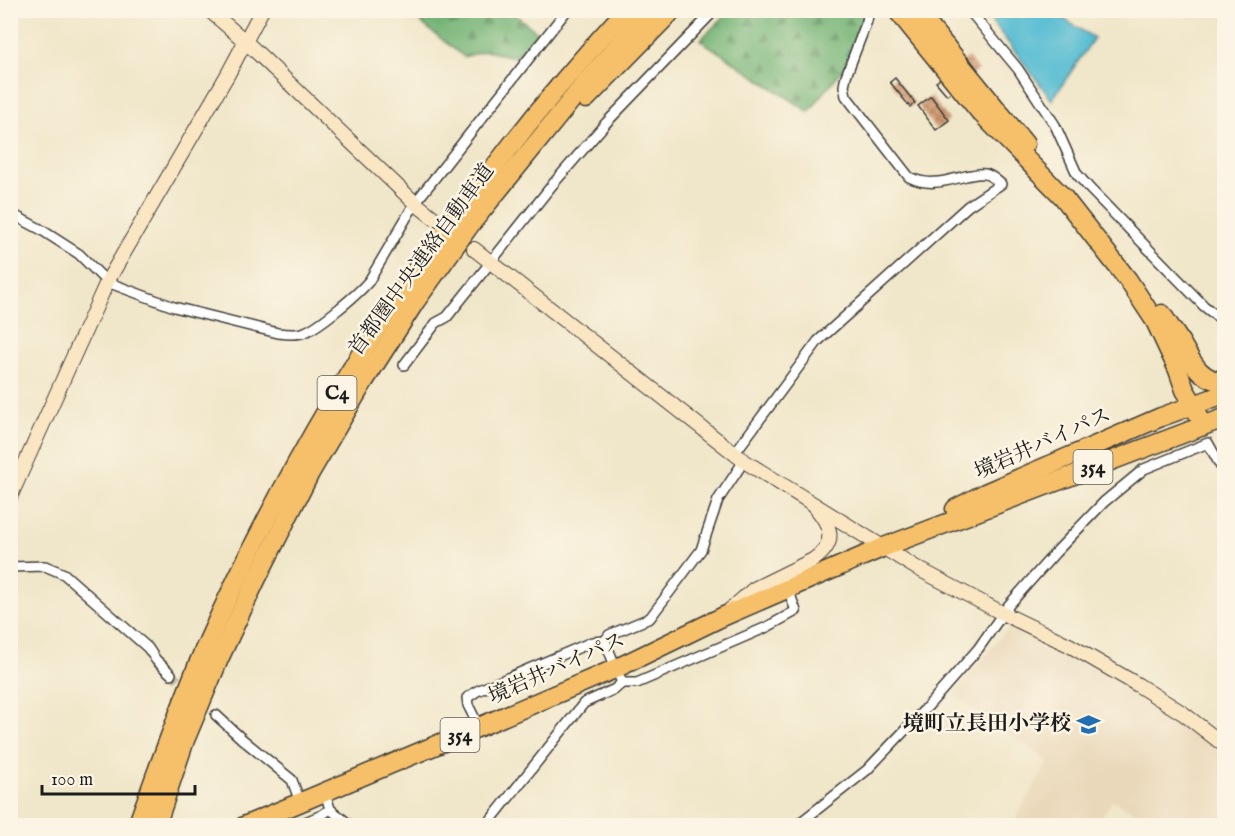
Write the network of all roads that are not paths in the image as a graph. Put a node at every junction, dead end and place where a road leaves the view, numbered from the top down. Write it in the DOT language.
graph roads {
  1 [pos="209,10"];
  2 [pos="262,10"];
  3 [pos="567,10"];
  4 [pos="649,10"];
  5 [pos="673,10"];
  6 [pos="715,10"];
  7 [pos="869,10"];
  8 [pos="897,10"];
  9 [pos="916,10"];
  10 [pos="969,10"];
  11 [pos="625,11"];
  12 [pos="246,42"];
  13 [pos="415,203"];
  14 [pos="10,213"];
  15 [pos="434,218"];
  16 [pos="470,225"];
  17 [pos="474,249"];
  18 [pos="490,262"];
  19 [pos="107,282"];
  20 [pos="1166,319"];
  21 [pos="1224,322"];
  22 [pos="404,365"];
  23 [pos="1224,382"];
  24 [pos="1224,394"];
  25 [pos="1194,405"];
  26 [pos="1224,418"];
  27 [pos="1203,426"];
  28 [pos="739,458"];
  29 [pos="1224,472"];
  30 [pos="10,497"];
  31 [pos="813,504"];
  32 [pos="884,547"];
  33 [pos="10,567"];
  34 [pos="788,588"];
  35 [pos="1002,613"];
  36 [pos="722,617"];
  37 [pos="605,641"];
  38 [pos="171,674"];
  39 [pos="620,675"];
  40 [pos="216,715"];
  41 [pos="479,727"];
  42 [pos="1224,745"];
  43 [pos="328,800"];
  44 [pos="300,802"];
  45 [pos="137,825"];
  46 [pos="156,825"];
  47 [pos="244,825"];
  48 [pos="296,825"];
  49 [pos="351,825"];
  50 [pos="486,825"];
  51 [pos="796,825"];
  1 -- 12 [label="street"];
  2 -- 12 [label="street"];
  3 -- 13 [label="street"];
  4 -- 16 [label="highway, 首都圏中央連絡自動車道 / C4"];
  5 -- 16 [label="highway"];
  6 -- 18 [label="street"];
  7 -- 28 [label="street"];
  8 -- 25 [label="highway"];
  9 -- 20 [label="highway"];
  10 -- 21 [label="street"];
  11 -- 45 [label="highway, 首都圏中央連絡自動車道 / C4"];
  12 -- 13 [label="street"];
  12 -- 19 [label="street"];
  13 -- 15 [label="street"];
  13 -- 19 [label="street"];
  14 -- 19 [label="street"];
  16 -- 46 [label="highway, 首都圏中央連絡自動車道 / C4"];
  17 -- 18 [label="street"];
  18 -- 22 [label="street"];
  18 -- 28 [label="street"];
  19 -- 30 [label="street"];
  20 -- 23 [label="highway"];
  20 -- 25 [label="highway"];
  24 -- 25 [label="highway, 境岩井バイパス / 354"];
  25 -- 27 [label="highway"];
  25 -- 32 [label="highway, 境岩井バイパス / 354"];
  26 -- 27 [label="highway, 境岩井バイパス / 354"];
  27 -- 32 [label="highway, 境岩井バイパス / 354"];
  28 -- 31 [label="street"];
  28 -- 37 [label="street"];
  29 -- 35 [label="street"];
  31 -- 32 [label="street"];
  31 -- 36 [label="street"];
  32 -- 34 [label="highway, 境岩井バイパス / 354"];
  32 -- 35 [label="street"];
  33 -- 38 [label="street"];
  34 -- 36 [label="highway, 境岩井バイパス / 354"];
  34 -- 39 [label="street"];
  35 -- 42 [label="street"];
  35 -- 51 [label="street"];
  36 -- 39 [label="highway, 境岩井バイパス / 354"];
  37 -- 39 [label="street"];
  37 -- 41 [label="street"];
  39 -- 41 [label="highway, 境岩井バイパス / 354"];
  39 -- 50 [label="street"];
  40 -- 44 [label="street"];
  41 -- 43 [label="highway, 境岩井バイパス / 354"];
  43 -- 44 [label="highway, 境岩井バイパス / 354"];
  43 -- 48 [label="street"];
  43 -- 49 [label="street"];
  44 -- 47 [label="highway, 境岩井バイパス / 354"];
}
